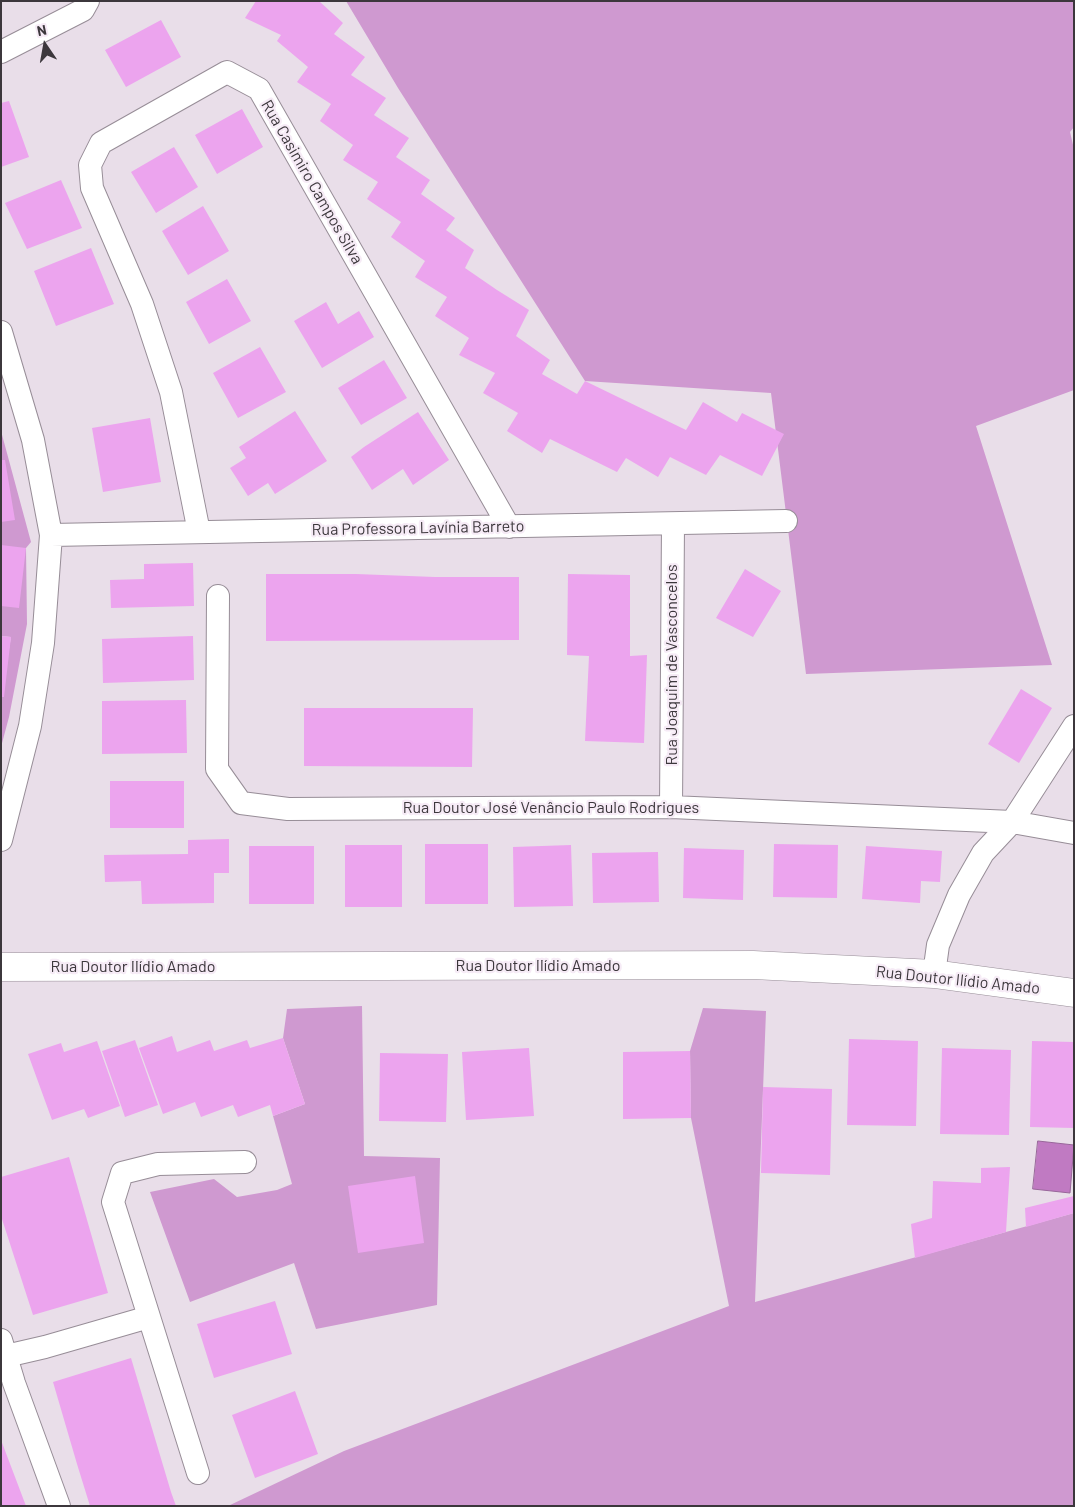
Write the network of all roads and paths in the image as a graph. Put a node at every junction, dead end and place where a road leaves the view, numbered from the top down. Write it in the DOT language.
graph roads {
  1 [pos="88,1"];
  2 [pos="1,52"];
  3 [pos="1,332"];
  4 [pos="786,521"];
  5 [pos="673,524"];
  6 [pos="509,527"];
  7 [pos="199,532"];
  8 [pos="51,535"];
  9 [pos="218,596"];
  10 [pos="1074,726"];
  11 [pos="671,806"];
  12 [pos="1012,822"];
  13 [pos="1074,833"];
  14 [pos="1,840"];
  15 [pos="1,967"];
  16 [pos="934,974"];
  17 [pos="1074,993"];
  18 [pos="244,1162"];
  19 [pos="148,1316"];
  20 [pos="4,1348"];
  21 [pos="198,1473"];
  22 [pos="59,1506"];
  1 -- 2 [label="street"];
  3 -- 8 [label="street"];
  4 -- 5 [label="street, Rua Professora Lavínia Barreto"];
  5 -- 6 [label="street, Rua Professora Lavínia Barreto"];
  5 -- 11 [label="street, Rua Joaquim de Vasconcelos"];
  6 -- 7 [label="street, Rua Professora Lavínia Barreto"];
  6 -- 7 [label="street, Rua Casimiro Campos Silva"];
  7 -- 8 [label="street, Rua Professora Lavínia Barreto"];
  8 -- 14 [label="street"];
  9 -- 11 [label="street, Rua Doutor José Venâncio Paulo Rodrigues"];
  10 -- 12 [label="street"];
  11 -- 12 [label="street, Rua Doutor José Venâncio Paulo Rodrigues"];
  12 -- 13 [label="street, Rua Doutor José Venâncio Paulo Rodrigues"];
  12 -- 16 [label="street"];
  15 -- 16 [label="street, Rua Doutor Ilídio Amado"];
  16 -- 17 [label="street, Rua Doutor Ilídio Amado"];
  18 -- 19 [label="street"];
  19 -- 20 [label="street"];
  19 -- 21 [label="street"];
  20 -- 22 [label="street"];
}
